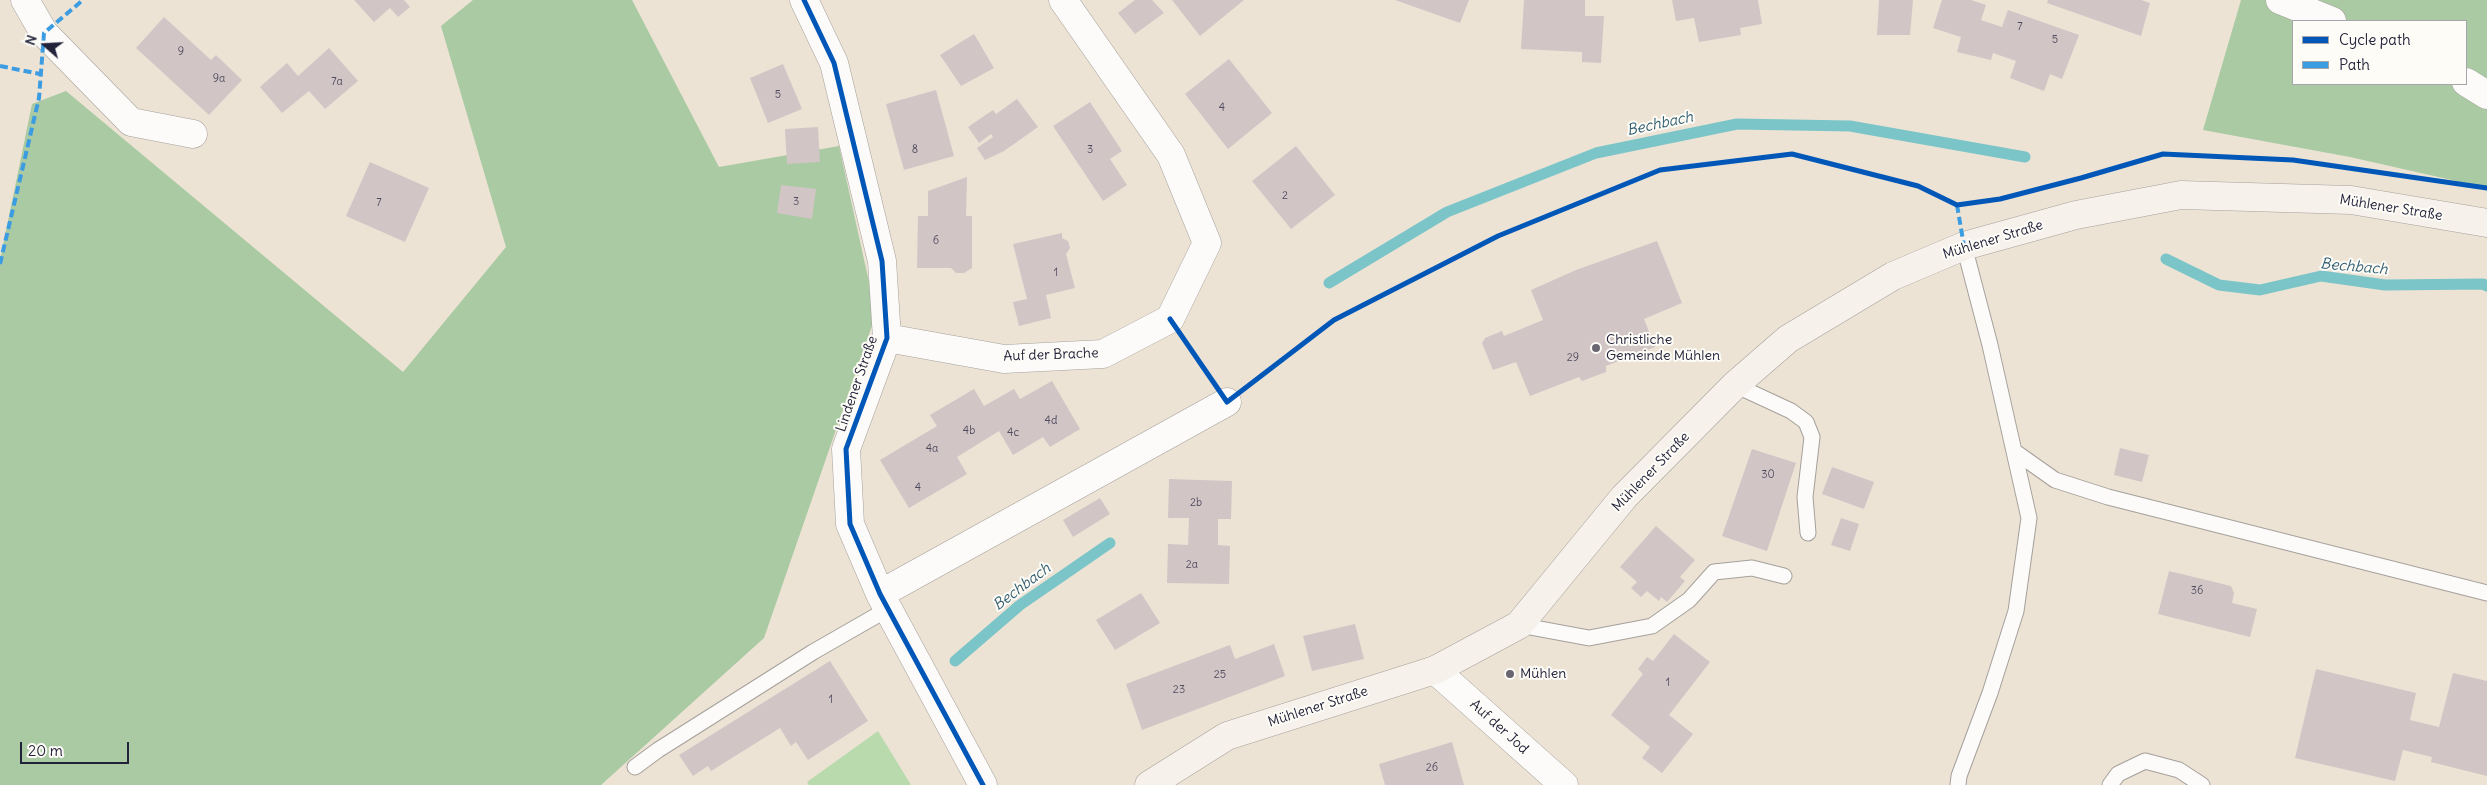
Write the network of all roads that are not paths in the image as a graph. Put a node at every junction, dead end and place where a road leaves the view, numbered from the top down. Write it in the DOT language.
graph roads {
  1 [pos="25,0"];
  2 [pos="804,0"];
  3 [pos="1063,0"];
  4 [pos="2280,0"];
  5 [pos="2330,20"];
  6 [pos="2467,83"];
  7 [pos="2487,95"];
  8 [pos="194,134"];
  9 [pos="2487,224"];
  10 [pos="1964,246"];
  11 [pos="887,338"];
  12 [pos="1735,385"];
  13 [pos="1226,402"];
  14 [pos="2014,451"];
  15 [pos="1808,533"];
  16 [pos="1784,576"];
  17 [pos="2487,593"];
  18 [pos="884,602"];
  19 [pos="1519,625"];
  20 [pos="1435,670"];
  21 [pos="635,768"];
  22 [pos="983,785"];
  23 [pos="1149,785"];
  24 [pos="1564,785"];
  25 [pos="1958,785"];
  26 [pos="2110,785"];
  27 [pos="2202,785"];
  1 -- 8 [label="street"];
  2 -- 11 [label="street, Lindener Straße"];
  3 -- 11 [label="street, Auf der Brache"];
  4 -- 5 [label="street"];
  6 -- 7 [label="street"];
  9 -- 10 [label="main road, Mühlener Straße"];
  10 -- 12 [label="main road, Mühlener Straße"];
  10 -- 14 [label="lane"];
  11 -- 18 [label="street, Lindener Straße"];
  12 -- 15 [label="lane"];
  12 -- 19 [label="main road, Mühlener Straße"];
  13 -- 18 [label="street"];
  14 -- 17 [label="lane"];
  14 -- 25 [label="lane"];
  16 -- 19 [label="lane"];
  18 -- 21 [label="lane"];
  18 -- 22 [label="street, Lindener Straße"];
  19 -- 20 [label="main road, Mühlener Straße"];
  20 -- 23 [label="main road, Mühlener Straße"];
  20 -- 24 [label="street, Auf der Jod"];
  26 -- 27 [label="lane"];
}
